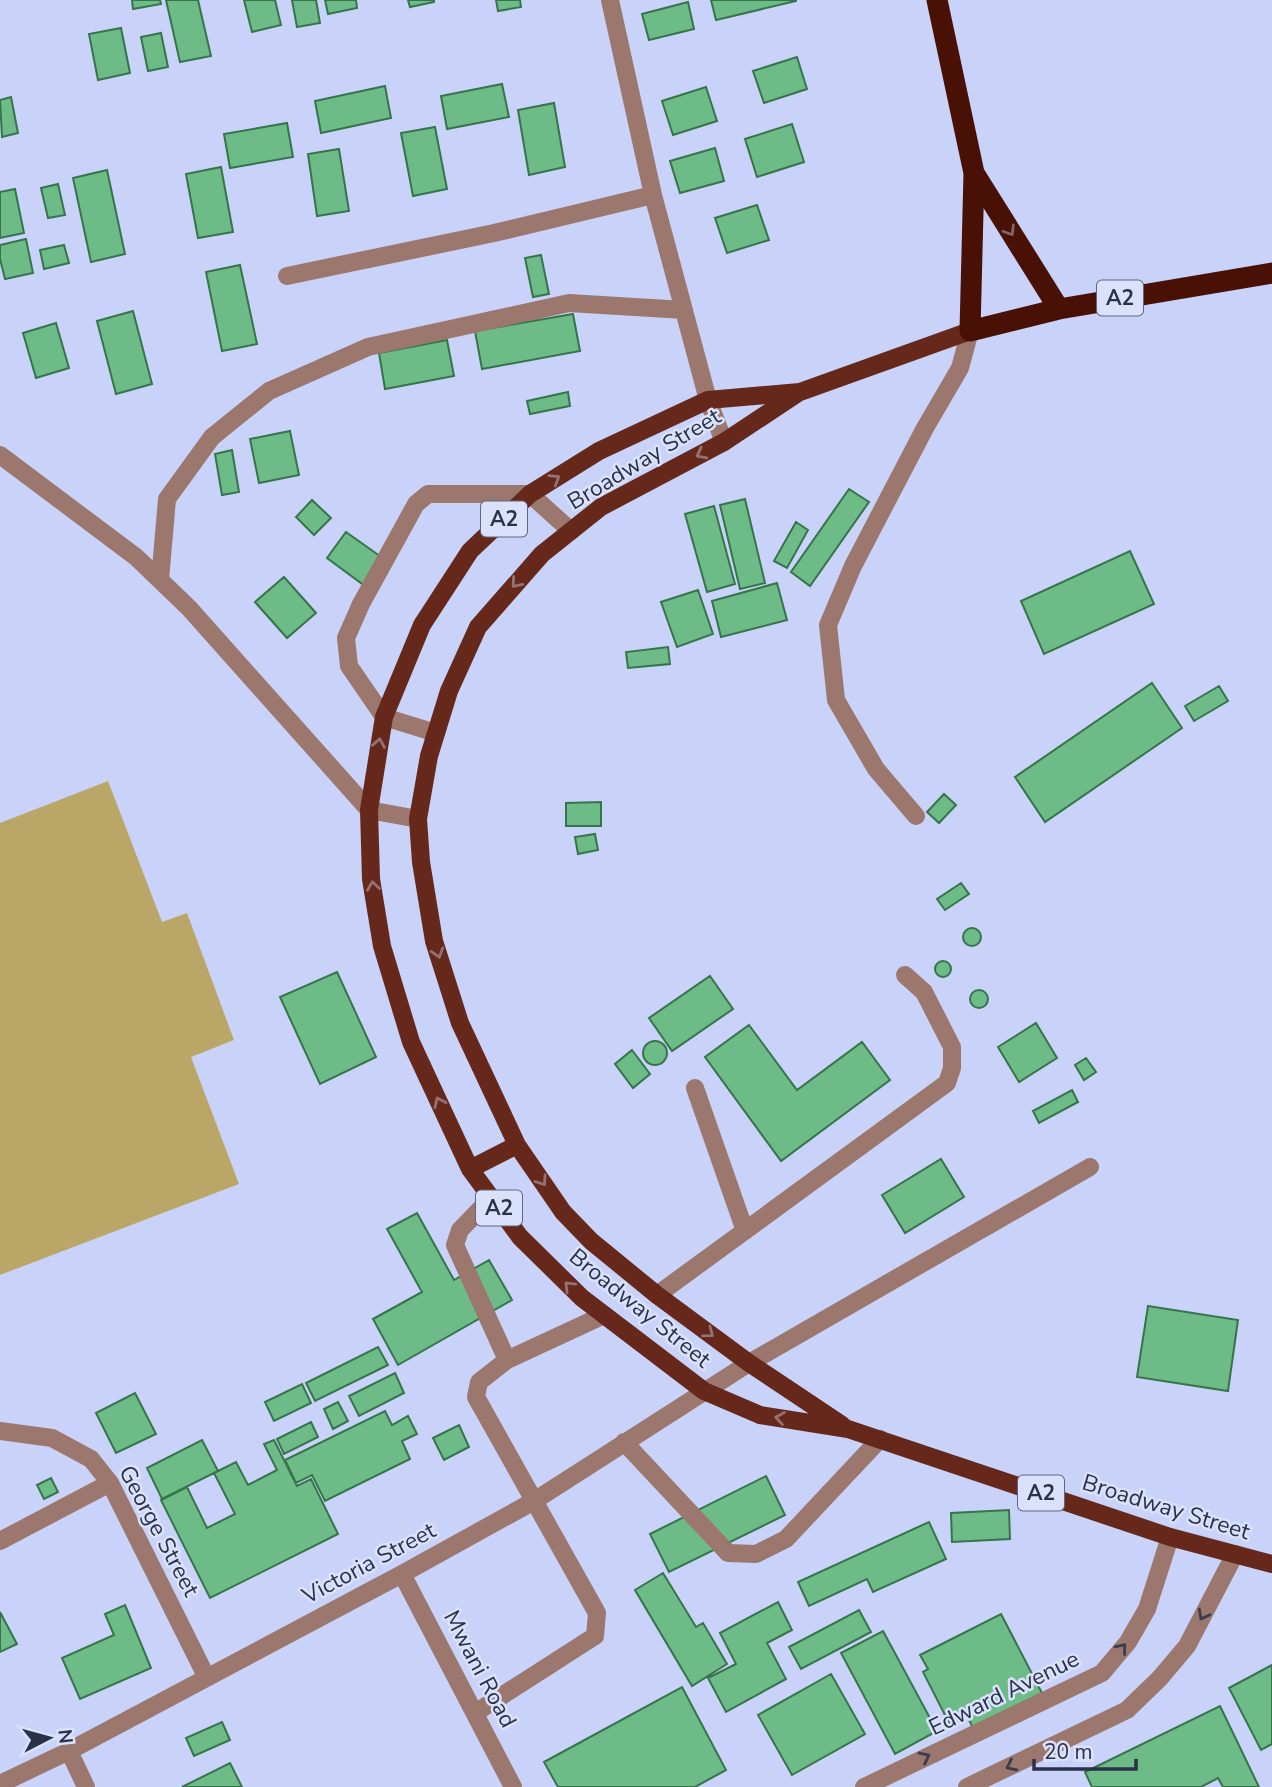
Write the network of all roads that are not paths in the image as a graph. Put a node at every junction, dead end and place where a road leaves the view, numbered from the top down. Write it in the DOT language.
graph roads {
  1 [pos="610,0"];
  2 [pos="937,0"];
  3 [pos="974,173"];
  4 [pos="653,195"];
  5 [pos="1272,272"];
  6 [pos="287,276"];
  7 [pos="1059,309"];
  8 [pos="684,310"];
  9 [pos="970,331"];
  10 [pos="800,392"];
  11 [pos="708,400"];
  12 [pos="724,442"];
  13 [pos="0,455"];
  14 [pos="530,494"];
  15 [pos="571,531"];
  16 [pos="160,580"];
  17 [pos="384,716"];
  18 [pos="436,733"];
  19 [pos="369,810"];
  20 [pos="916,816"];
  21 [pos="418,819"];
  22 [pos="905,975"];
  23 [pos="695,1088"];
  24 [pos="517,1145"];
  25 [pos="1090,1167"];
  26 [pos="470,1170"];
  27 [pos="491,1198"];
  28 [pos="745,1231"];
  29 [pos="657,1295"];
  30 [pos="604,1315"];
  31 [pos="507,1360"];
  32 [pos="749,1363"];
  33 [pos="704,1391"];
  34 [pos="848,1429"];
  35 [pos="0,1431"];
  36 [pos="880,1439"];
  37 [pos="624,1442"];
  38 [pos="110,1483"];
  39 [pos="534,1501"];
  40 [pos="1170,1537"];
  41 [pos="0,1541"];
  42 [pos="1235,1554"];
  43 [pos="1272,1564"];
  44 [pos="402,1574"];
  45 [pos="206,1676"];
  46 [pos="475,1713"];
  47 [pos="69,1751"];
  48 [pos="0,1784"];
  49 [pos="86,1787"];
  50 [pos="513,1787"];
  51 [pos="864,1787"];
  52 [pos="967,1787"];
  1 -- 4 [label="street"];
  2 -- 3 [label="highway"];
  3 -- 7 [label="highway, one-way"];
  3 -- 9 [label="highway"];
  4 -- 6 [label="street"];
  4 -- 8 [label="street"];
  5 -- 7 [label="highway, A2"];
  7 -- 9 [label="highway, A2"];
  8 -- 11 [label="street"];
  8 -- 16 [label="street"];
  9 -- 10 [label="main road, Broadway Street / A2"];
  9 -- 20 [label="street"];
  10 -- 11 [label="main road, Broadway Street / A2"];
  10 -- 12 [label="main road, Broadway Street / A2"];
  11 -- 12 [label="street"];
  14 -- 11 [label="main road, Broadway Street / A2, one-way"];
  12 -- 15 [label="main road, Broadway Street / A2, one-way"];
  13 -- 16 [label="street"];
  14 -- 15 [label="street"];
  14 -- 17 [label="main road, Broadway Street / A2"];
  14 -- 17 [label="street"];
  15 -- 18 [label="main road, Broadway Street / A2, one-way"];
  16 -- 19 [label="street"];
  17 -- 18 [label="street"];
  19 -- 17 [label="main road, Broadway Street / A2, one-way"];
  18 -- 21 [label="main road, Broadway Street / A2"];
  19 -- 21 [label="street"];
  26 -- 19 [label="main road, Broadway Street / A2, one-way"];
  21 -- 24 [label="main road, Broadway Street / A2, one-way"];
  22 -- 28 [label="street"];
  23 -- 28 [label="street"];
  24 -- 26 [label="main road"];
  24 -- 29 [label="main road, Broadway Street / A2, one-way"];
  25 -- 32 [label="street, Victoria Street"];
  26 -- 27 [label="main road, Broadway Street / A2"];
  30 -- 27 [label="main road, Broadway Street / A2, one-way"];
  27 -- 31 [label="street"];
  28 -- 29 [label="street"];
  29 -- 32 [label="main road, Broadway Street / A2, one-way"];
  30 -- 31 [label="street"];
  30 -- 33 [label="main road, Broadway Street / A2"];
  31 -- 39 [label="street"];
  32 -- 33 [label="street, Victoria Street"];
  32 -- 34 [label="main road, Broadway Street / A2"];
  34 -- 33 [label="main road, Broadway Street / A2, one-way"];
  33 -- 37 [label="street, Victoria Street"];
  34 -- 36 [label="main road, Broadway Street / A2"];
  35 -- 38 [label="street, George Street"];
  36 -- 37 [label="street"];
  36 -- 40 [label="main road, Broadway Street / A2"];
  37 -- 39 [label="street, Victoria Street"];
  38 -- 41 [label="street"];
  38 -- 45 [label="street, George Street"];
  39 -- 44 [label="street, Victoria Street"];
  39 -- 46 [label="street"];
  40 -- 42 [label="main road, Broadway Street / A2"];
  51 -- 40 [label="street, Edward Avenue, one-way"];
  42 -- 43 [label="main road, Broadway Street / A2"];
  42 -- 52 [label="street, one-way"];
  44 -- 45 [label="street, Victoria Street"];
  44 -- 46 [label="street, Mwani Road"];
  45 -- 47 [label="street, Victoria Street"];
  46 -- 50 [label="street, Mwani Road"];
  47 -- 48 [label="street, Victoria Street"];
  47 -- 49 [label="street"];
}
